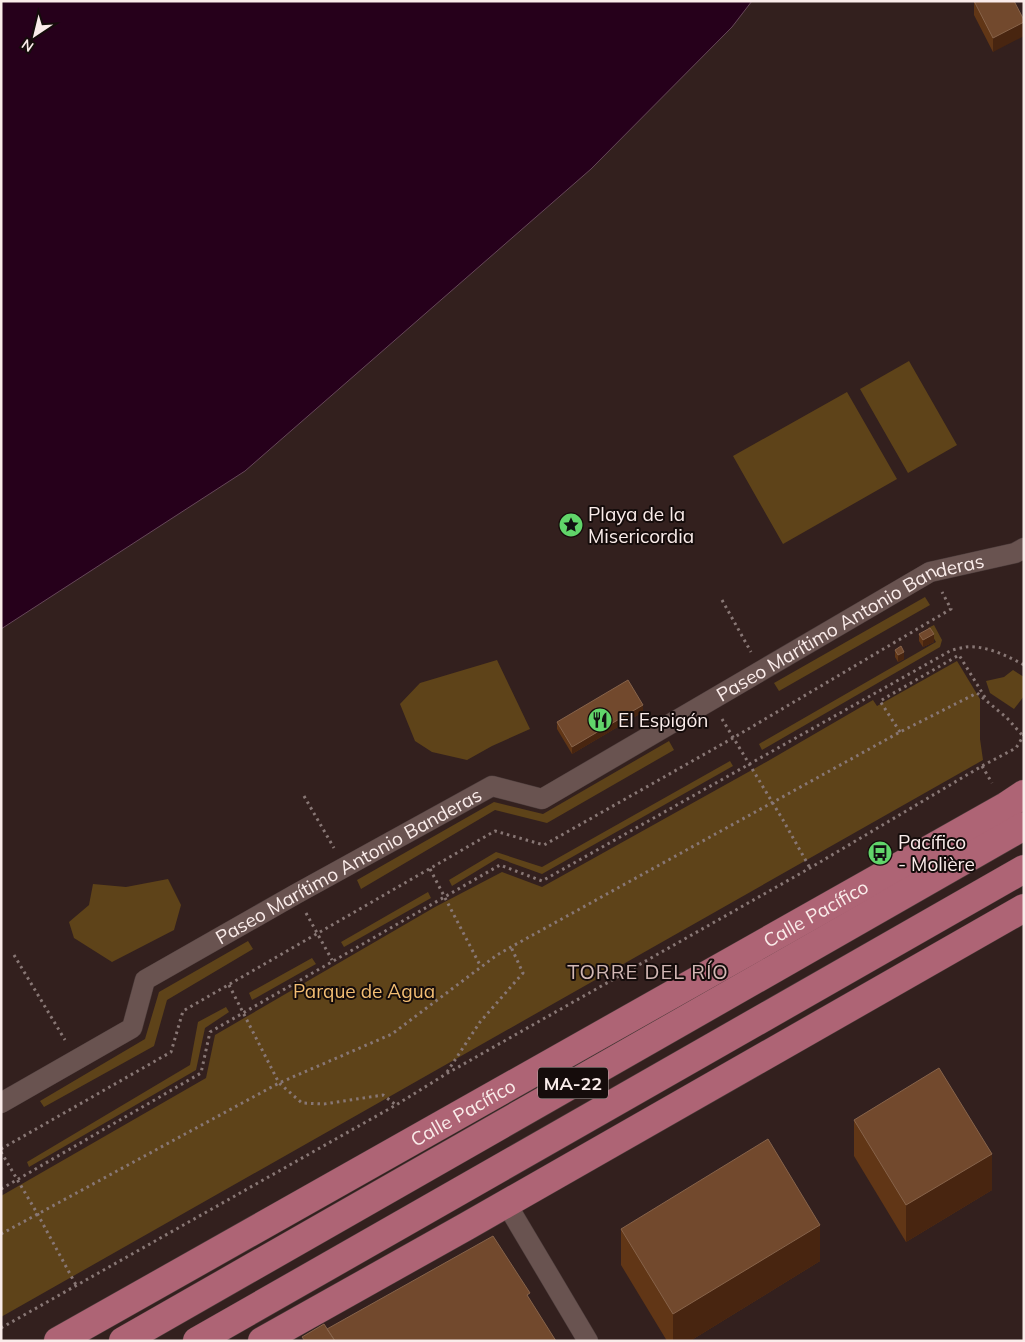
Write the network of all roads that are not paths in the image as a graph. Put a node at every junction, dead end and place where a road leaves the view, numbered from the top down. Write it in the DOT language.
graph roads {
  1 [pos="1024,548"];
  2 [pos="1024,794"];
  3 [pos="1024,826"];
  4 [pos="1024,869"];
  5 [pos="1024,908"];
  6 [pos="1,1103"];
  7 [pos="506,1203"];
  8 [pos="58,1341"];
  9 [pos="123,1341"];
  10 [pos="197,1341"];
  11 [pos="262,1341"];
  12 [pos="588,1341"];
  1 -- 6 [label="street, Paseo Marítimo Antonio Banderas"];
  2 -- 8 [label="main road, Calle Pacífico"];
  3 -- 9 [label="main road, Calle Pacífico / MA-22"];
  4 -- 10 [label="main road, MA-22"];
  5 -- 7 [label="main road"];
  7 -- 11 [label="main road"];
  7 -- 12 [label="street"];
}
